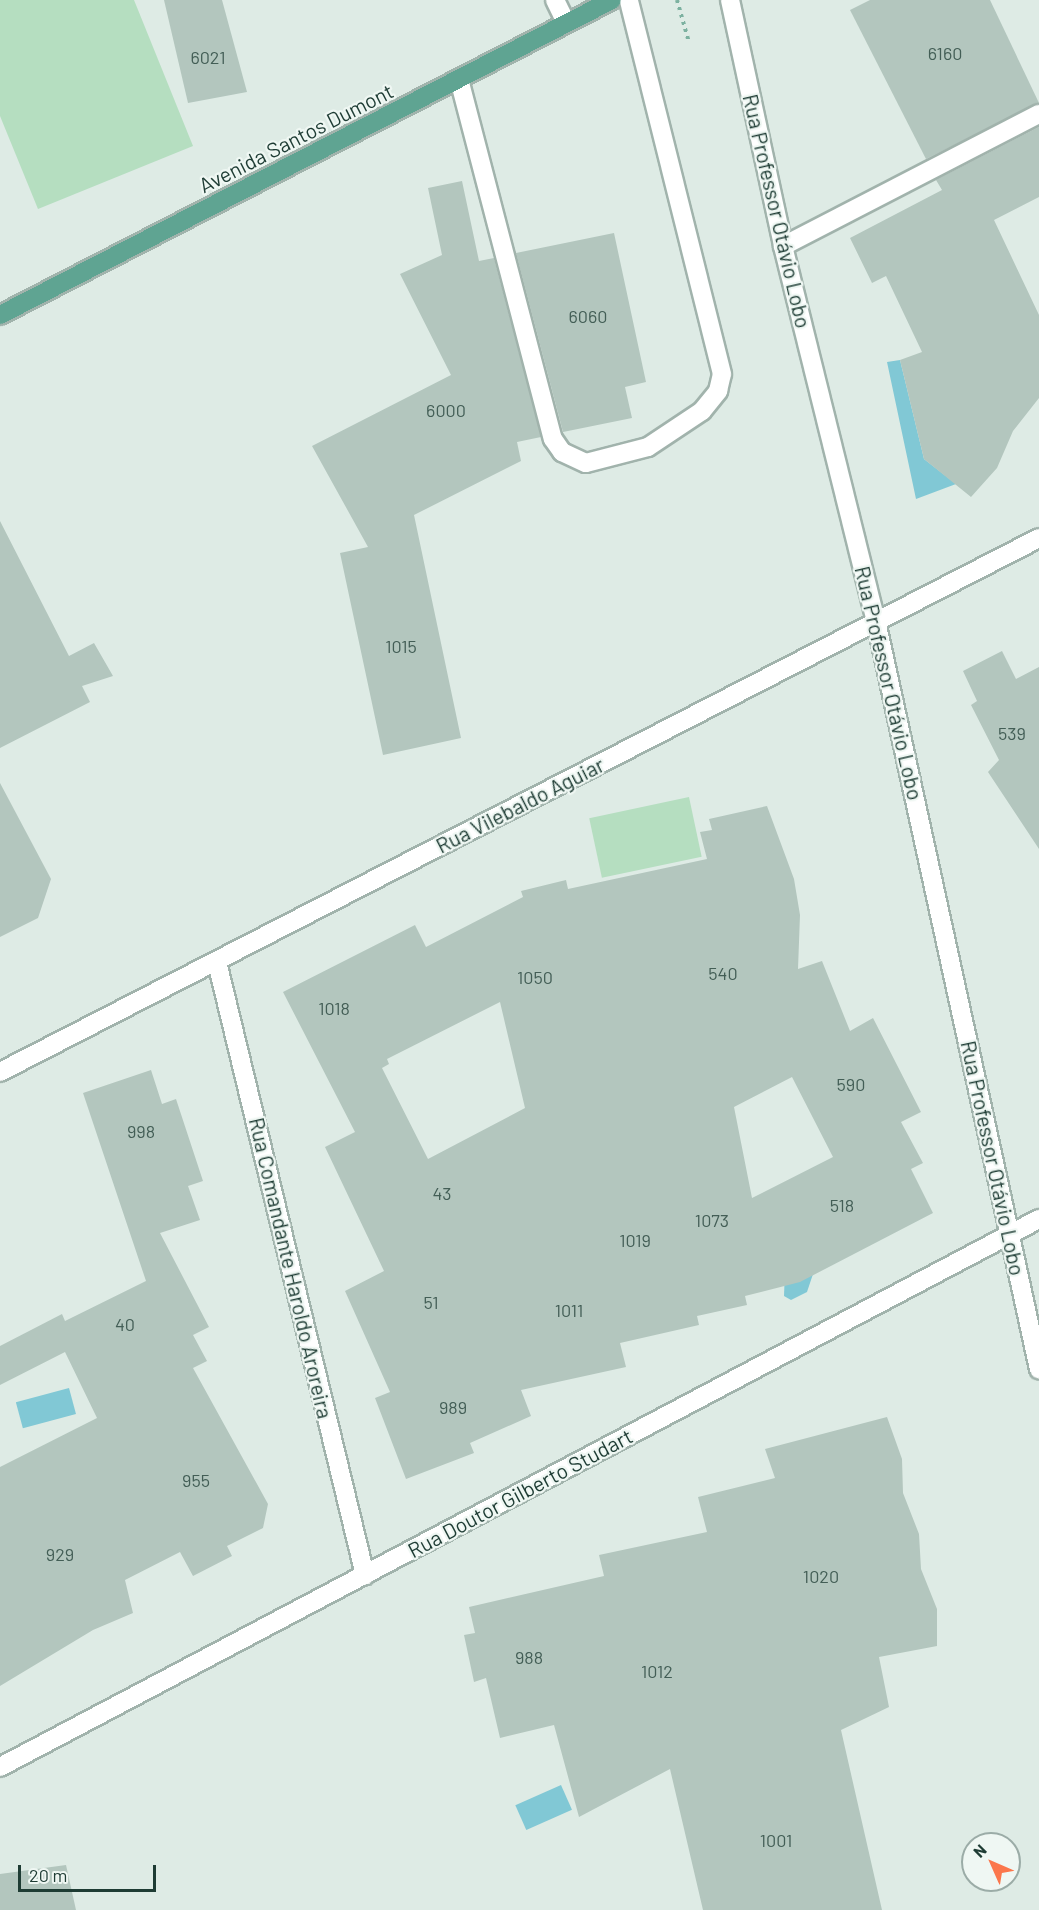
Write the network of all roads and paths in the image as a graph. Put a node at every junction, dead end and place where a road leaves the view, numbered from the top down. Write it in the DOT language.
graph roads {
  1 [pos="555,0"];
  2 [pos="612,0"];
  3 [pos="629,0"];
  4 [pos="677,0"];
  5 [pos="730,0"];
  6 [pos="566,23"];
  7 [pos="688,39"];
  8 [pos="459,79"];
  9 [pos="1039,114"];
  10 [pos="783,246"];
  11 [pos="0,315"];
  12 [pos="1039,538"];
  13 [pos="876,621"];
  14 [pos="218,962"];
  15 [pos="0,1072"];
  16 [pos="1039,1219"];
  17 [pos="1010,1233"];
  18 [pos="1039,1369"];
  19 [pos="364,1575"];
  20 [pos="0,1767"];
  1 -- 6 [label="street"];
  2 -- 6 [label="main road, Avenida Santos Dumont"];
  3 -- 8 [label="street"];
  4 -- 7 [label="path"];
  5 -- 10 [label="street, Rua Professor Otávio Lobo"];
  6 -- 8 [label="main road, Avenida Santos Dumont"];
  8 -- 11 [label="main road, Avenida Santos Dumont"];
  9 -- 10 [label="street"];
  10 -- 13 [label="street, Rua Professor Otávio Lobo"];
  12 -- 13 [label="street, Rua Vilebaldo Aguiar"];
  13 -- 14 [label="street, Rua Vilebaldo Aguiar"];
  13 -- 17 [label="street, Rua Professor Otávio Lobo"];
  14 -- 15 [label="street, Rua Vilebaldo Aguiar"];
  14 -- 19 [label="street, Rua Comandante Haroldo Aroreira"];
  16 -- 17 [label="street, Rua Doutor Gilberto Studart"];
  17 -- 18 [label="street, Rua Professor Otávio Lobo"];
  17 -- 19 [label="street, Rua Doutor Gilberto Studart"];
  19 -- 20 [label="street, Rua Doutor Gilberto Studart"];
}
